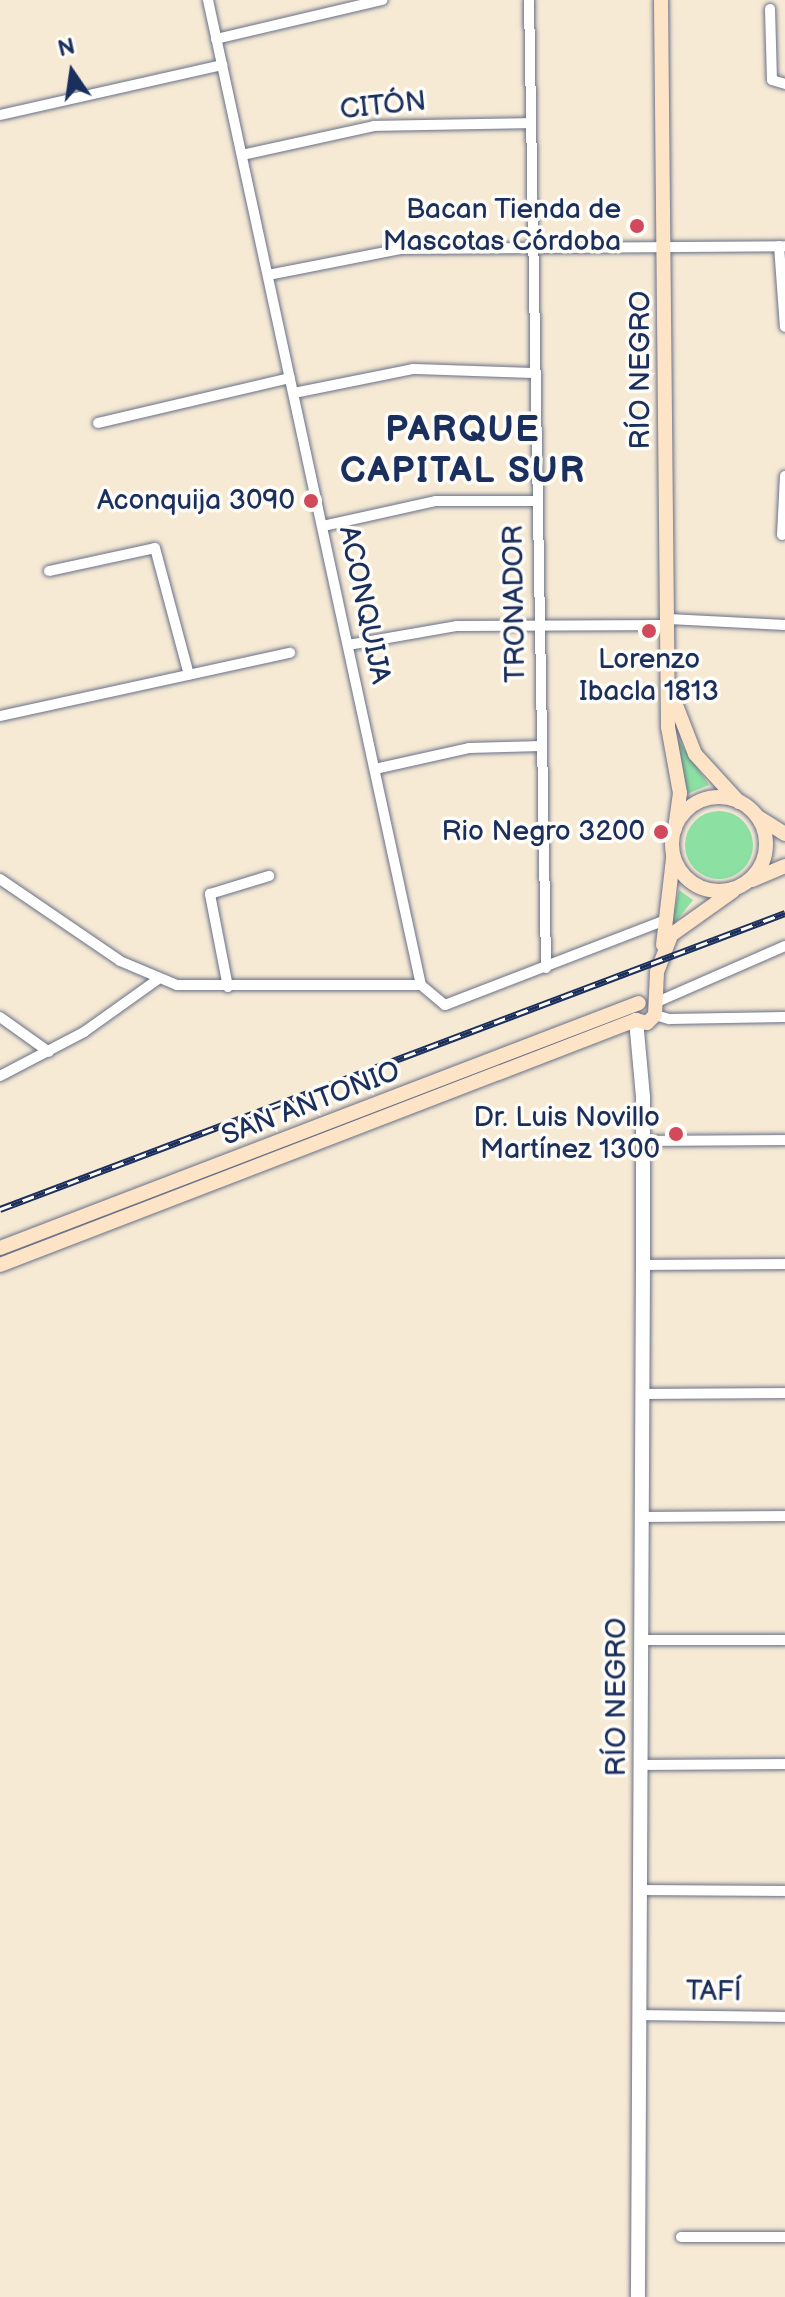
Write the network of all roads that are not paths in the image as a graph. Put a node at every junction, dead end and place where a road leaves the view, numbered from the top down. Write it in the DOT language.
graph roads {
  1 [pos="208,0"];
  2 [pos="382,0"];
  3 [pos="529,0"];
  4 [pos="661,0"];
  5 [pos="770,9"];
  6 [pos="216,39"];
  7 [pos="222,65"];
  8 [pos="785,84"];
  9 [pos="0,115"];
  10 [pos="531,123"];
  11 [pos="242,155"];
  12 [pos="666,246"];
  13 [pos="782,246"];
  14 [pos="533,247"];
  15 [pos="268,275"];
  16 [pos="785,327"];
  17 [pos="535,373"];
  18 [pos="290,378"];
  19 [pos="294,393"];
  20 [pos="98,423"];
  21 [pos="785,476"];
  22 [pos="537,501"];
  23 [pos="323,526"];
  24 [pos="782,535"];
  25 [pos="49,571"];
  26 [pos="669,622"];
  27 [pos="539,623"];
  28 [pos="785,625"];
  29 [pos="348,645"];
  30 [pos="290,653"];
  31 [pos="189,675"];
  32 [pos="671,692"];
  33 [pos="0,716"];
  34 [pos="541,746"];
  35 [pos="375,769"];
  36 [pos="739,802"];
  37 [pos="758,817"];
  38 [pos="675,829"];
  39 [pos="785,834"];
  40 [pos="673,854"];
  41 [pos="785,866"];
  42 [pos="269,876"];
  43 [pos="0,879"];
  44 [pos="742,885"];
  45 [pos="665,920"];
  46 [pos="785,946"];
  47 [pos="662,953"];
  48 [pos="546,968"];
  49 [pos="656,977"];
  50 [pos="157,980"];
  51 [pos="421,985"];
  52 [pos="228,987"];
  53 [pos="639,1003"];
  54 [pos="655,1011"];
  55 [pos="0,1017"];
  56 [pos="785,1017"];
  57 [pos="636,1020"];
  58 [pos="49,1052"];
  59 [pos="0,1076"];
  60 [pos="643,1097"];
  61 [pos="785,1140"];
  62 [pos="643,1141"];
  63 [pos="0,1248"];
  64 [pos="785,1264"];
  65 [pos="0,1265"];
  66 [pos="643,1265"];
  67 [pos="785,1393"];
  68 [pos="643,1394"];
  69 [pos="785,1516"];
  70 [pos="643,1517"];
  71 [pos="642,1640"];
  72 [pos="785,1640"];
  73 [pos="785,1764"];
  74 [pos="643,1765"];
  75 [pos="643,1890"];
  76 [pos="785,1891"];
  77 [pos="642,2015"];
  78 [pos="785,2017"];
  79 [pos="681,2237"];
  80 [pos="785,2237"];
  81 [pos="638,2297"];
  1 -- 6 [label="street, ACONQUIJA"];
  2 -- 6 [label="street"];
  3 -- 10 [label="street, TRONADOR"];
  4 -- 12 [label="main road, RÍO NEGRO"];
  5 -- 8 [label="street"];
  6 -- 7 [label="street, ACONQUIJA"];
  7 -- 9 [label="street"];
  7 -- 11 [label="street, ACONQUIJA"];
  10 -- 11 [label="street, CITÓN"];
  10 -- 14 [label="street, TRONADOR"];
  11 -- 15 [label="street, ACONQUIJA"];
  12 -- 13 [label="street"];
  12 -- 14 [label="street"];
  12 -- 26 [label="main road, RÍO NEGRO"];
  13 -- 16 [label="street"];
  14 -- 15 [label="street"];
  14 -- 17 [label="street, TRONADOR"];
  15 -- 18 [label="street, ACONQUIJA"];
  17 -- 19 [label="street"];
  17 -- 22 [label="street, TRONADOR"];
  18 -- 19 [label="street, ACONQUIJA"];
  18 -- 20 [label="street"];
  19 -- 23 [label="street, ACONQUIJA"];
  21 -- 24 [label="street"];
  22 -- 23 [label="street"];
  22 -- 27 [label="street, TRONADOR"];
  23 -- 29 [label="street, ACONQUIJA"];
  25 -- 31 [label="street"];
  26 -- 27 [label="street"];
  26 -- 28 [label="street"];
  26 -- 32 [label="main road, RÍO NEGRO"];
  27 -- 29 [label="street"];
  27 -- 34 [label="street, TRONADOR"];
  29 -- 35 [label="street, ACONQUIJA"];
  30 -- 31 [label="street"];
  31 -- 33 [label="street"];
  32 -- 36 [label="main road, RÍO NEGRO"];
  32 -- 38 [label="main road, RÍO NEGRO"];
  34 -- 35 [label="street"];
  34 -- 48 [label="street, TRONADOR"];
  35 -- 51 [label="street, ACONQUIJA"];
  36 -- 37 [label="main road"];
  36 -- 38 [label="main road"];
  37 -- 39 [label="main road"];
  37 -- 44 [label="main road"];
  38 -- 40 [label="main road"];
  40 -- 44 [label="main road"];
  40 -- 45 [label="main road, RÍO NEGRO"];
  41 -- 44 [label="main road, RÍO NEGRO"];
  42 -- 52 [label="street"];
  43 -- 50 [label="street"];
  44 -- 47 [label="main road, RÍO NEGRO"];
  45 -- 47 [label="main road, RÍO NEGRO"];
  45 -- 48 [label="street"];
  46 -- 54 [label="street"];
  47 -- 49 [label="main road, RÍO NEGRO"];
  48 -- 51 [label="street"];
  49 -- 53 [label="main road, RÍO NEGRO"];
  49 -- 54 [label="main road, RÍO NEGRO"];
  50 -- 52 [label="street"];
  50 -- 58 [label="street"];
  51 -- 52 [label="street"];
  53 -- 57 [label="main road, RÍO NEGRO"];
  53 -- 63 [label="main road, SAN ANTONIO"];
  54 -- 56 [label="street"];
  54 -- 57 [label="main road"];
  54 -- 60 [label="street, RÍO NEGRO"];
  55 -- 58 [label="street"];
  57 -- 60 [label="street, RÍO NEGRO"];
  57 -- 65 [label="main road, SAN ANTONIO"];
  58 -- 59 [label="street"];
  60 -- 62 [label="street, RÍO NEGRO"];
  61 -- 62 [label="street"];
  62 -- 66 [label="street, RÍO NEGRO"];
  64 -- 66 [label="street"];
  66 -- 68 [label="street, RÍO NEGRO"];
  67 -- 68 [label="street"];
  68 -- 70 [label="street, RÍO NEGRO"];
  69 -- 70 [label="street"];
  70 -- 71 [label="street, RÍO NEGRO"];
  71 -- 72 [label="street"];
  71 -- 74 [label="street, RÍO NEGRO"];
  73 -- 74 [label="street"];
  74 -- 75 [label="street, RÍO NEGRO"];
  75 -- 76 [label="street"];
  75 -- 77 [label="street, RÍO NEGRO"];
  77 -- 78 [label="street, TAFÍ"];
  77 -- 81 [label="street, RÍO NEGRO"];
  79 -- 80 [label="street"];
}
